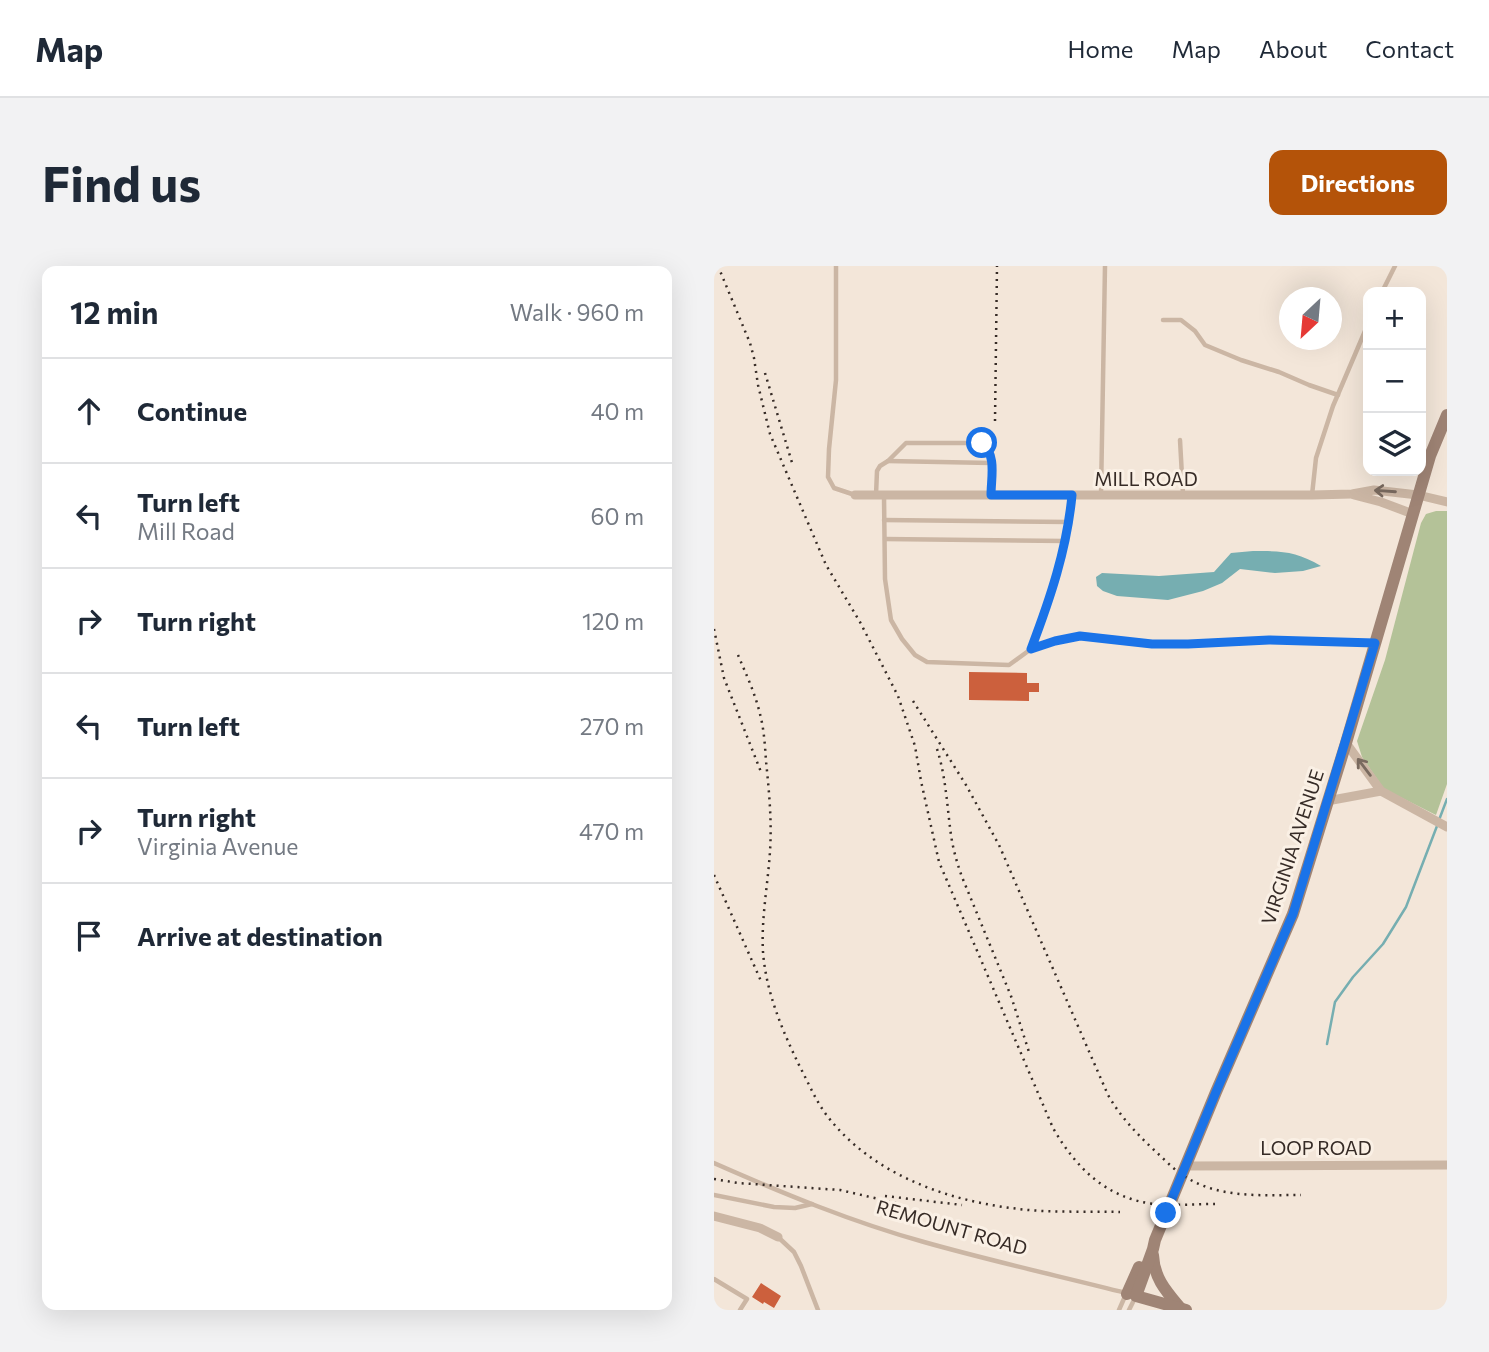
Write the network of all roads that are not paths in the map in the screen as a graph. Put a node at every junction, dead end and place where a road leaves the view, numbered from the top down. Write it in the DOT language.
graph roads {
  1 [pos="836,266"];
  2 [pos="1105,266"];
  3 [pos="1395,266"];
  4 [pos="1384,287"];
  5 [pos="1163,320"];
  6 [pos="1363,336"];
  7 [pos="1338,395"];
  8 [pos="1447,415"];
  9 [pos="1180,440"];
  10 [pos="888,461"];
  11 [pos="992,463"];
  12 [pos="1352,494"];
  13 [pos="855,495"];
  14 [pos="880,495"];
  15 [pos="991,495"];
  16 [pos="1072,495"];
  17 [pos="1101,495"];
  18 [pos="1183,495"];
  19 [pos="1312,495"];
  20 [pos="1418,495"];
  21 [pos="1447,502"];
  22 [pos="1413,514"];
  23 [pos="884,520"];
  24 [pos="1069,522"];
  25 [pos="885,539"];
  26 [pos="1065,541"];
  27 [pos="1375,643"];
  28 [pos="1031,649"];
  29 [pos="1346,743"];
  30 [pos="1381,792"];
  31 [pos="1327,802"];
  32 [pos="1447,827"];
  33 [pos="714,1163"];
  34 [pos="1447,1165"];
  35 [pos="1185,1166"];
  36 [pos="714,1195"];
  37 [pos="813,1204"];
  38 [pos="714,1216"];
  39 [pos="778,1237"];
  40 [pos="1154,1244"];
  41 [pos="714,1279"];
  42 [pos="1131,1295"];
  43 [pos="1184,1309"];
  44 [pos="740,1310"];
  45 [pos="818,1310"];
  46 [pos="1119,1310"];
  47 [pos="1129,1310"];
  1 -- 13 [label="lane"];
  2 -- 17 [label="lane"];
  3 -- 4 [label="lane"];
  5 -- 7 [label="lane"];
  6 -- 7 [label="lane"];
  7 -- 19 [label="lane"];
  8 -- 20 [label="main road, VIRGINIA AVENUE"];
  9 -- 18 [label="lane"];
  10 -- 11 [label="lane"];
  10 -- 11 [label="lane"];
  10 -- 14 [label="lane"];
  11 -- 15 [label="lane"];
  12 -- 19 [label="street, MILL ROAD"];
  20 -- 12 [label="street, MILL ROAD, one-way"];
  12 -- 22 [label="street, MILL ROAD"];
  13 -- 14 [label="street, MILL ROAD"];
  14 -- 15 [label="street, MILL ROAD"];
  14 -- 23 [label="lane"];
  15 -- 16 [label="street, MILL ROAD"];
  16 -- 17 [label="street, MILL ROAD"];
  16 -- 24 [label="lane"];
  17 -- 18 [label="street, MILL ROAD"];
  18 -- 19 [label="street, MILL ROAD"];
  20 -- 21 [label="street, MILL ROAD"];
  20 -- 22 [label="main road, VIRGINIA AVENUE"];
  22 -- 27 [label="main road, VIRGINIA AVENUE"];
  23 -- 24 [label="lane"];
  23 -- 25 [label="lane"];
  24 -- 26 [label="lane"];
  25 -- 26 [label="lane"];
  25 -- 28 [label="lane"];
  26 -- 28 [label="lane"];
  27 -- 28 [label="lane"];
  27 -- 29 [label="main road, VIRGINIA AVENUE"];
  30 -- 29 [label="street, one-way"];
  29 -- 31 [label="main road, VIRGINIA AVENUE"];
  30 -- 31 [label="street"];
  30 -- 32 [label="street"];
  31 -- 35 [label="main road, VIRGINIA AVENUE"];
  33 -- 37 [label="lane, REMOUNT ROAD"];
  34 -- 35 [label="street, LOOP ROAD"];
  35 -- 40 [label="main road, VIRGINIA AVENUE"];
  36 -- 37 [label="lane"];
  37 -- 42 [label="lane, REMOUNT ROAD"];
  38 -- 39 [label="street"];
  39 -- 45 [label="lane"];
  40 -- 42 [label="main road, VIRGINIA AVENUE"];
  40 -- 43 [label="main road"];
  41 -- 44 [label="lane"];
  42 -- 43 [label="main road, REMOUNT ROAD"];
  42 -- 46 [label="lane"];
  42 -- 47 [label="lane"];
}
